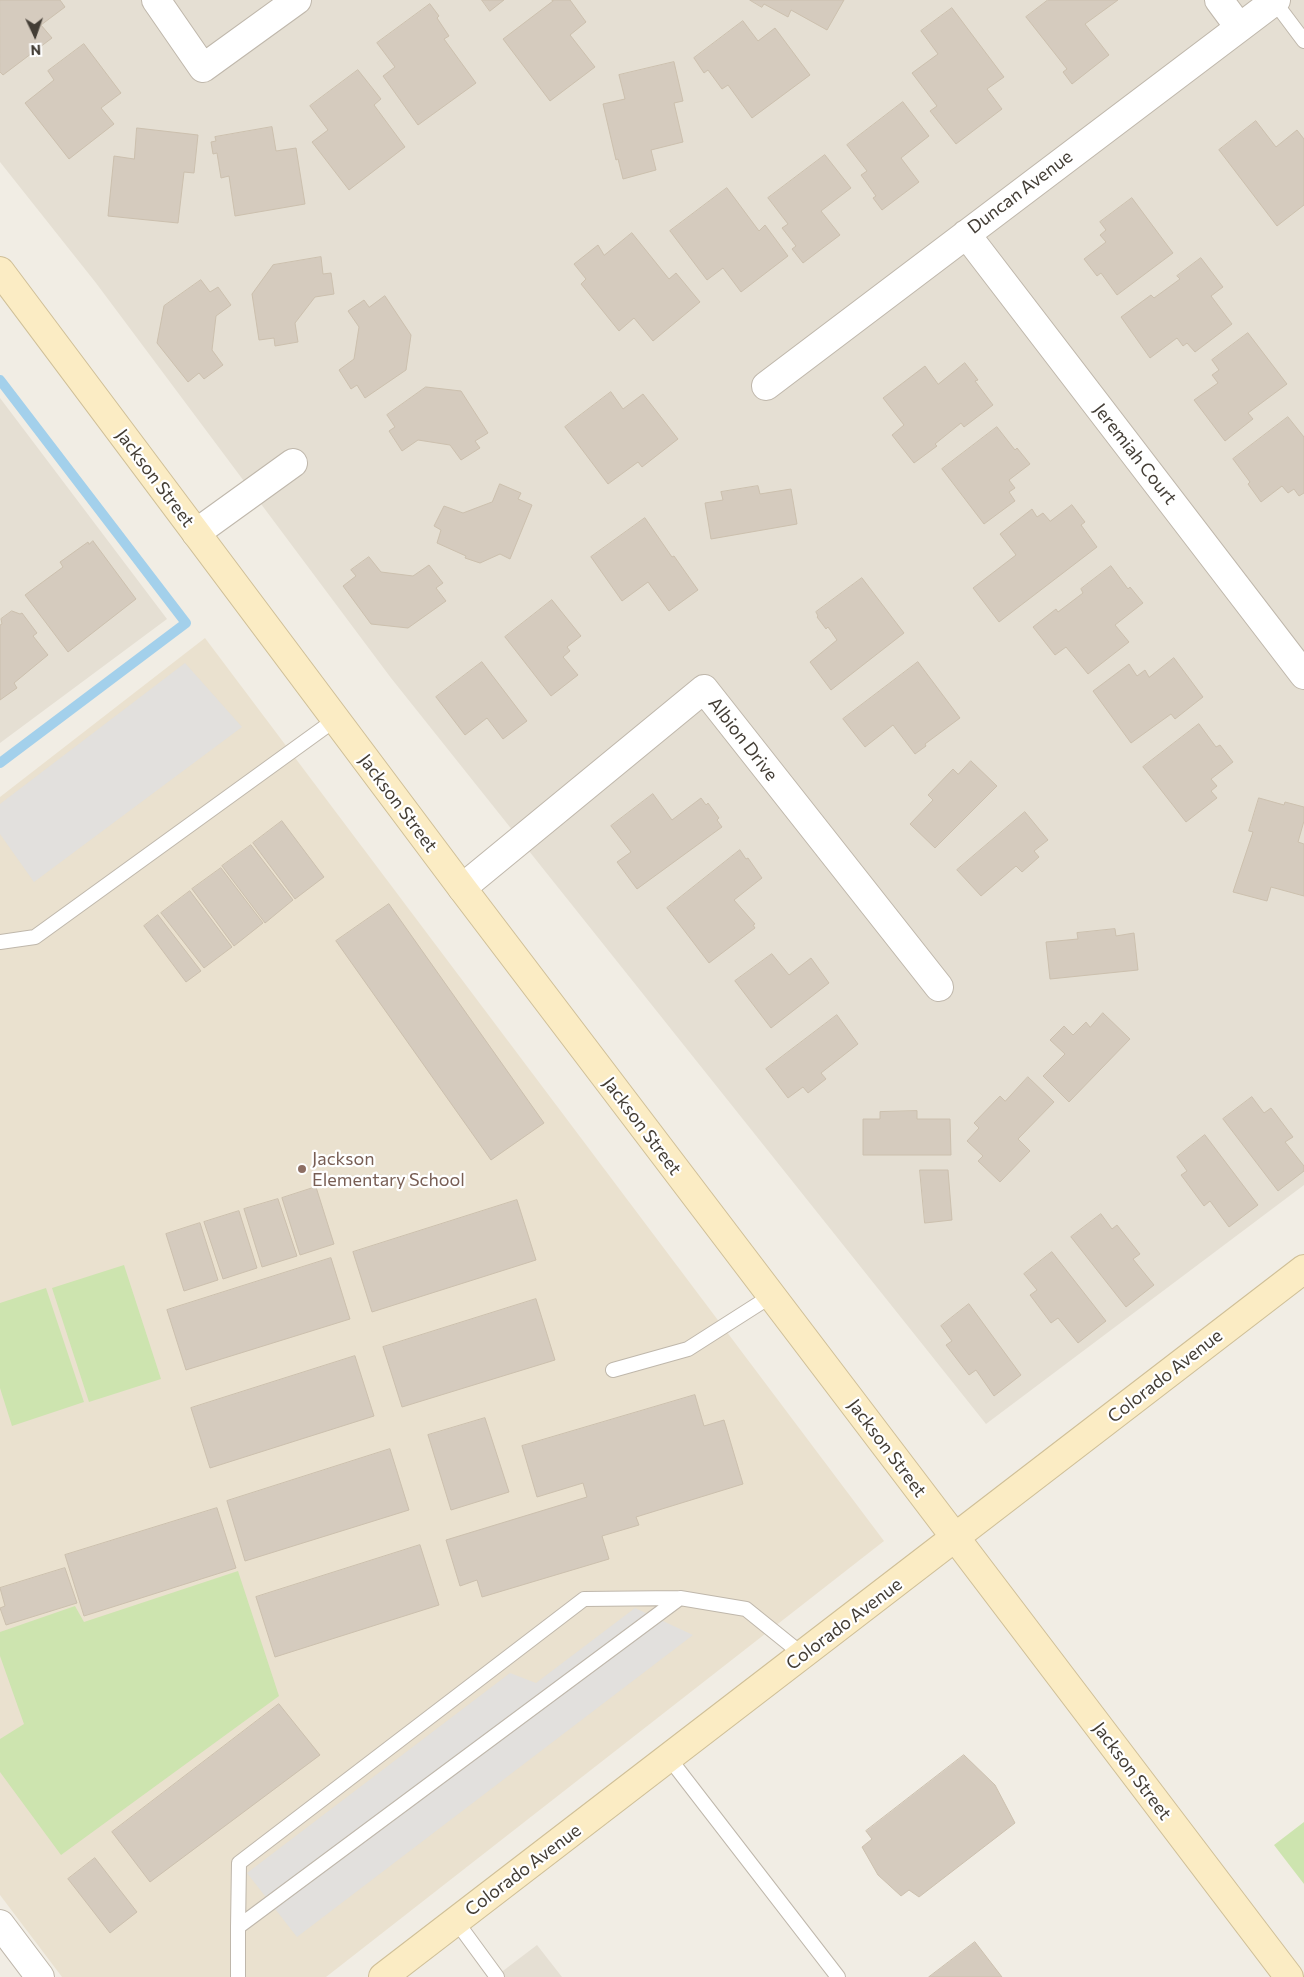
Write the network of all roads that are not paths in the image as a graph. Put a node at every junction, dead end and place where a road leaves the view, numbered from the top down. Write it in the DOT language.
graph roads {
  1 [pos="156,0"];
  2 [pos="296,0"];
  3 [pos="1219,0"];
  4 [pos="1275,1"];
  5 [pos="1239,27"];
  6 [pos="1304,40"];
  7 [pos="966,234"];
  8 [pos="0,271"];
  9 [pos="766,386"];
  10 [pos="293,463"];
  11 [pos="196,533"];
  12 [pos="1304,674"];
  13 [pos="336,719"];
  14 [pos="462,888"];
  15 [pos="0,942"];
  16 [pos="939,987"];
  17 [pos="1304,1268"];
  18 [pos="771,1296"];
  19 [pos="613,1370"];
  20 [pos="956,1538"];
  21 [pos="680,1598"];
  22 [pos="803,1655"];
  23 [pos="669,1758"];
  24 [pos="456,1921"];
  25 [pos="0,1924"];
  26 [pos="238,1927"];
  27 [pos="40,1977"];
  28 [pos="238,1977"];
  29 [pos="383,1977"];
  30 [pos="497,1977"];
  31 [pos="838,1977"];
  32 [pos="1289,1977"];
  1 -- 2 [label="street"];
  3 -- 5 [label="street"];
  4 -- 5 [label="street, Duncan Avenue"];
  4 -- 6 [label="lane"];
  5 -- 7 [label="street, Duncan Avenue"];
  7 -- 9 [label="street, Duncan Avenue"];
  7 -- 12 [label="street, Jeremiah Court"];
  8 -- 11 [label="main road, Jackson Street"];
  10 -- 11 [label="street"];
  11 -- 13 [label="main road, Jackson Street"];
  13 -- 14 [label="main road, Jackson Street"];
  13 -- 15 [label="lane"];
  14 -- 16 [label="street, Albion Drive"];
  14 -- 18 [label="main road, Jackson Street"];
  17 -- 20 [label="main road, Colorado Avenue"];
  18 -- 19 [label="lane"];
  18 -- 20 [label="main road, Jackson Street"];
  20 -- 22 [label="main road, Colorado Avenue"];
  20 -- 32 [label="main road, Jackson Street"];
  21 -- 22 [label="lane"];
  21 -- 26 [label="lane"];
  21 -- 26 [label="lane"];
  22 -- 23 [label="main road, Colorado Avenue"];
  23 -- 24 [label="main road, Colorado Avenue"];
  23 -- 31 [label="lane"];
  24 -- 29 [label="main road, Colorado Avenue"];
  24 -- 30 [label="lane"];
  25 -- 27 [label="street"];
  26 -- 28 [label="lane"];
}
